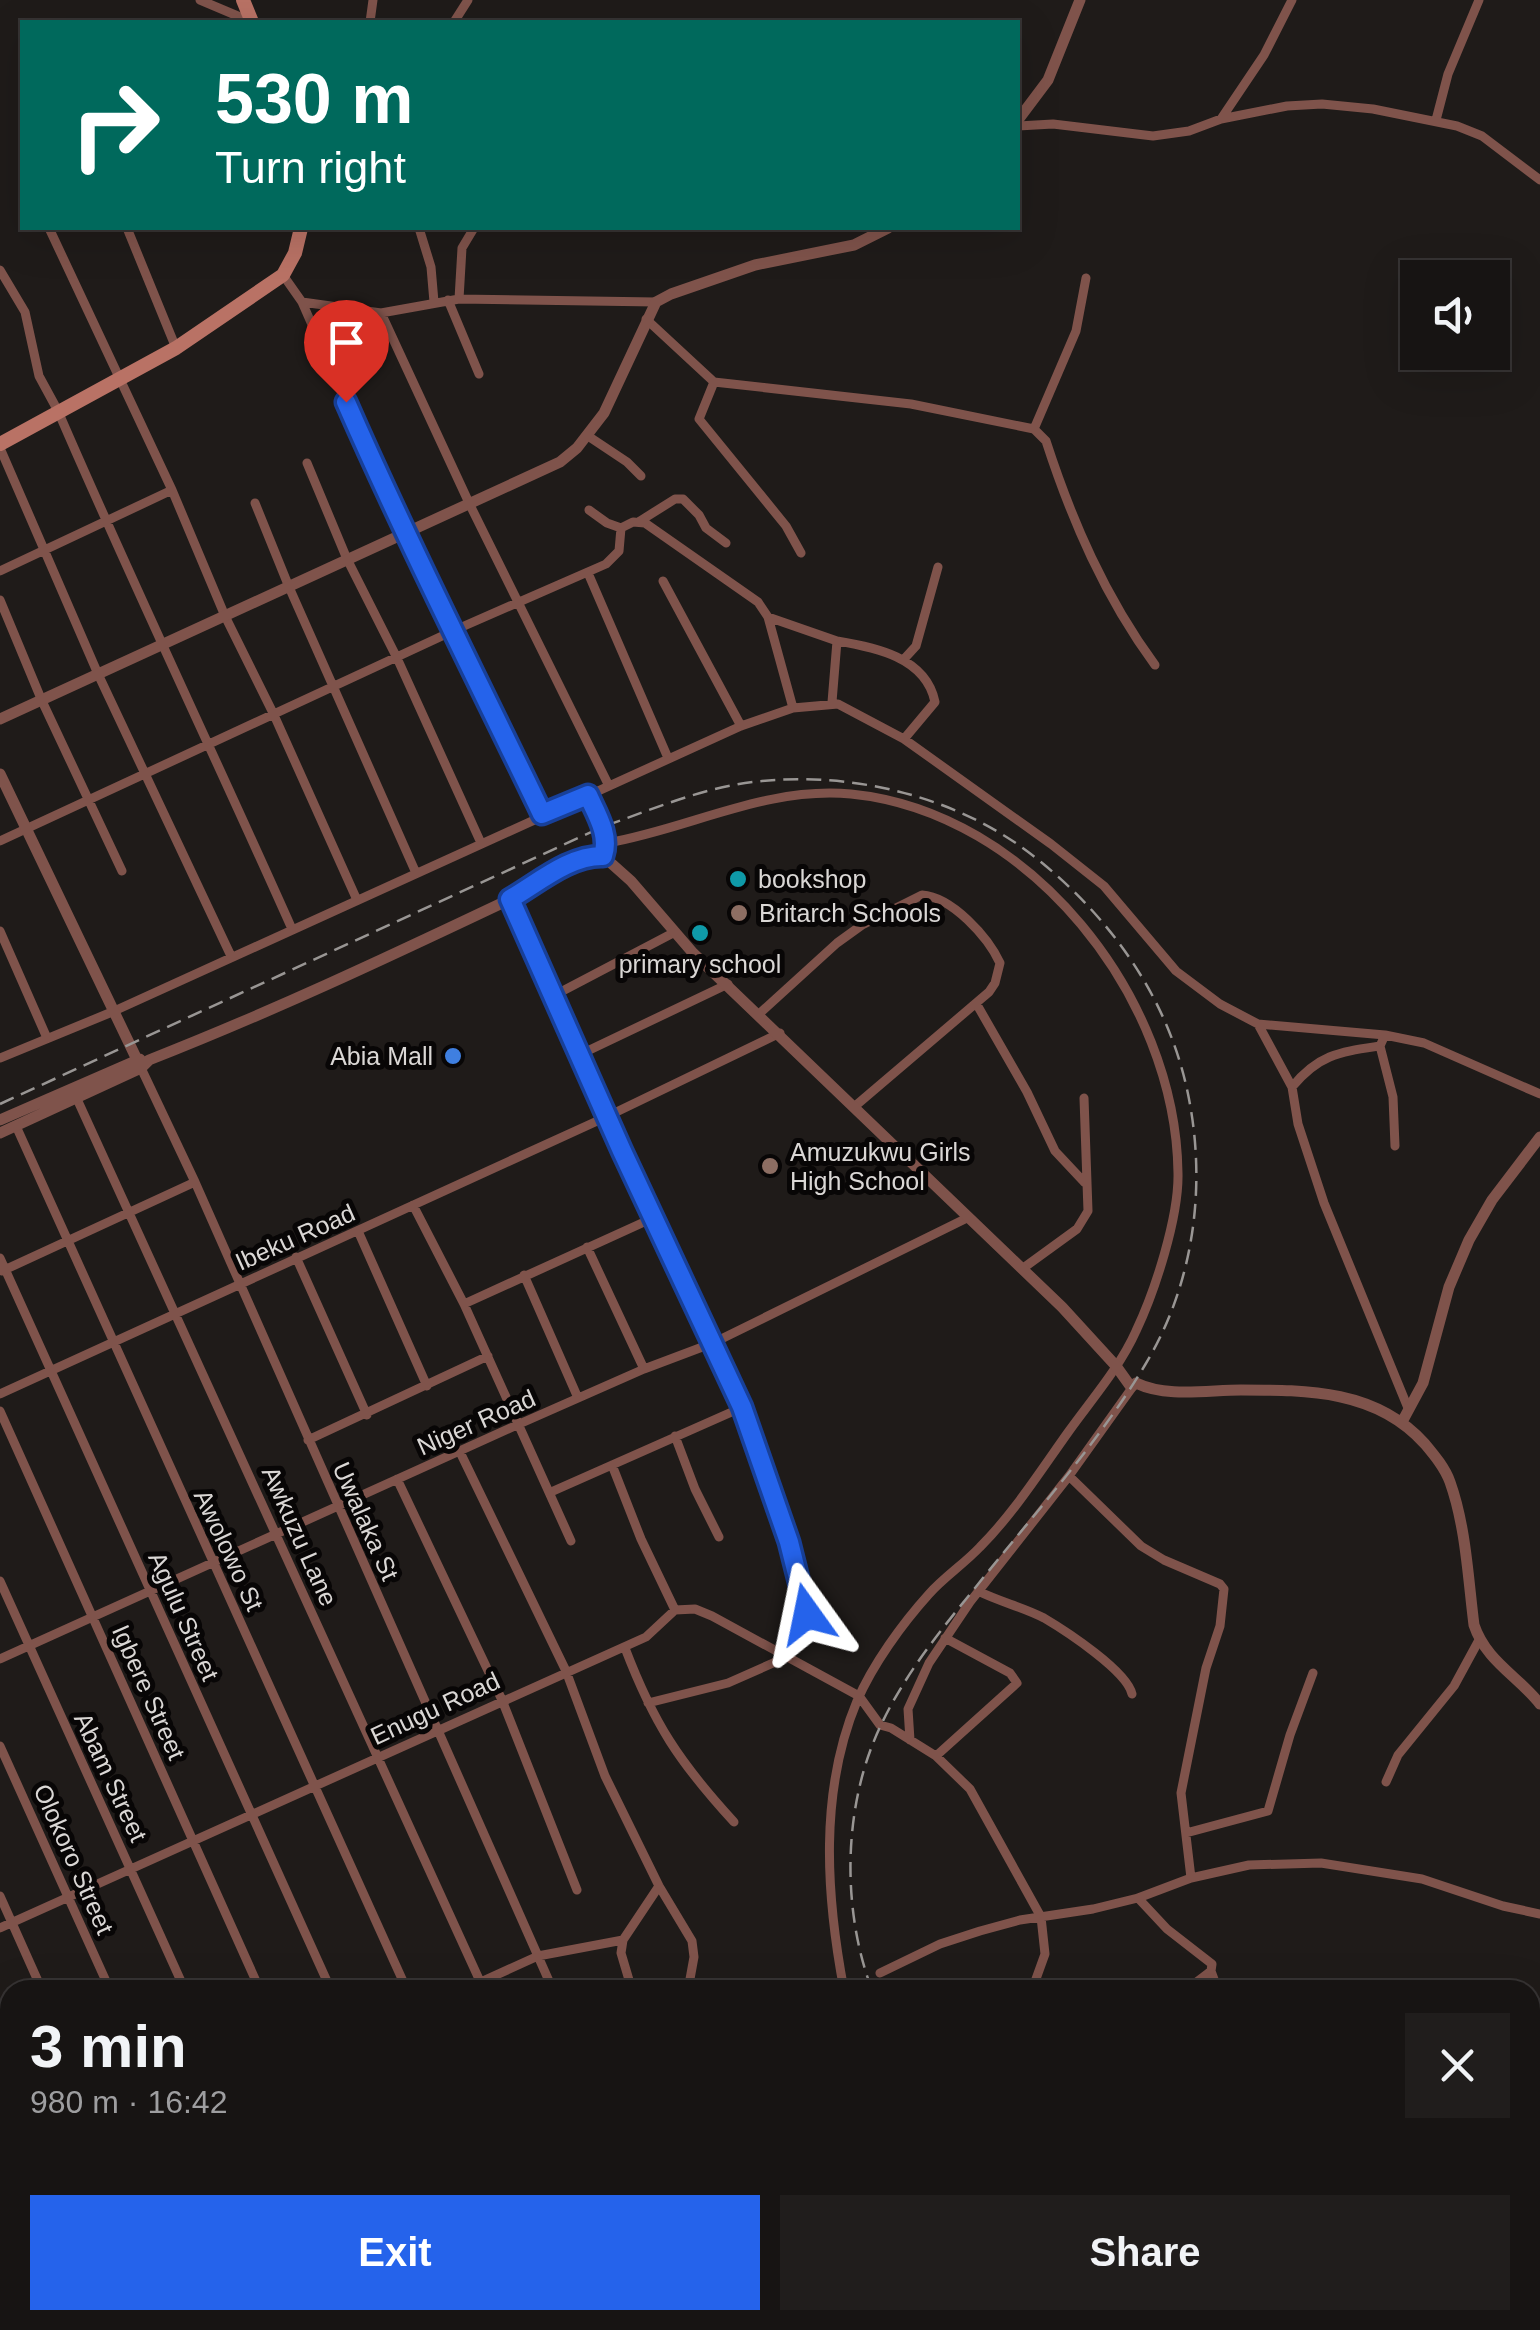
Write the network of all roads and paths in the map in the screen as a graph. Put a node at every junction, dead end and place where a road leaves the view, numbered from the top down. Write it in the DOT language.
graph roads {
  1 [pos="200,0"];
  2 [pos="1080,0"];
  3 [pos="1292,0"];
  4 [pos="1479,0"];
  5 [pos="247,20"];
  6 [pos="1220,119"];
  7 [pos="1020,120"];
  8 [pos="1436,120"];
  9 [pos="1020,123"];
  10 [pos="1540,180"];
  11 [pos="50,230"];
  12 [pos="127,230"];
  13 [pos="301,230"];
  14 [pos="420,230"];
  15 [pos="473,230"];
  16 [pos="884,230"];
  17 [pos="0,270"];
  18 [pos="283,275"];
  19 [pos="1086,278"];
  20 [pos="454,300"];
  21 [pos="302,302"];
  22 [pos="434,302"];
  23 [pos="656,302"];
  24 [pos="380,314"];
  25 [pos="646,320"];
  26 [pos="176,348"];
  27 [pos="478,374"];
  28 [pos="120,379"];
  29 [pos="714,382"];
  30 [pos="58,411"];
  31 [pos="1034,428"];
  32 [pos="588,436"];
  33 [pos="0,446"];
  34 [pos="307,462"];
  35 [pos="640,476"];
  36 [pos="172,490"];
  37 [pos="255,503"];
  38 [pos="470,505"];
  39 [pos="590,510"];
  40 [pos="640,521"];
  41 [pos="106,523"];
  42 [pos="621,528"];
  43 [pos="404,534"];
  44 [pos="726,542"];
  45 [pos="46,550"];
  46 [pos="801,553"];
  47 [pos="347,560"];
  48 [pos="938,567"];
  49 [pos="0,572"];
  50 [pos="588,573"];
  51 [pos="663,580"];
  52 [pos="289,587"];
  53 [pos="0,600"];
  54 [pos="520,602"];
  55 [pos="225,616"];
  56 [pos="768,618"];
  57 [pos="455,630"];
  58 [pos="837,641"];
  59 [pos="160,645"];
  60 [pos="398,658"];
  61 [pos="905,658"];
  62 [pos="1155,665"];
  63 [pos="98,674"];
  64 [pos="336,687"];
  65 [pos="42,701"];
  66 [pos="832,702"];
  67 [pos="793,708"];
  68 [pos="274,715"];
  69 [pos="0,719"];
  70 [pos="741,726"];
  71 [pos="904,739"];
  72 [pos="210,745"];
  73 [pos="668,758"];
  74 [pos="0,774"];
  75 [pos="147,775"];
  76 [pos="609,786"];
  77 [pos="588,795"];
  78 [pos="90,800"];
  79 [pos="542,814"];
  80 [pos="28,828"];
  81 [pos="0,841"];
  82 [pos="480,843"];
  83 [pos="605,850"];
  84 [pos="122,871"];
  85 [pos="416,873"];
  86 [pos="510,899"];
  87 [pos="356,900"];
  88 [pos="292,929"];
  89 [pos="0,932"];
  90 [pos="675,932"];
  91 [pos="231,956"];
  92 [pos="728,984"];
  93 [pos="552,996"];
  94 [pos="976,1003"];
  95 [pos="112,1012"];
  96 [pos="759,1014"];
  97 [pos="1258,1024"];
  98 [pos="780,1033"];
  99 [pos="1385,1035"];
  100 [pos="48,1038"];
  101 [pos="1380,1046"];
  102 [pos="580,1055"];
  103 [pos="0,1058"];
  104 [pos="143,1062"];
  105 [pos="1292,1086"];
  106 [pos="1540,1094"];
  107 [pos="1084,1098"];
  108 [pos="77,1099"];
  109 [pos="854,1107"];
  110 [pos="606,1117"];
  111 [pos="0,1120"];
  112 [pos="16,1126"];
  113 [pos="0,1133"];
  114 [pos="1540,1137"];
  115 [pos="1395,1146"];
  116 [pos="195,1182"];
  117 [pos="1085,1183"];
  118 [pos="413,1205"];
  119 [pos="130,1210"];
  120 [pos="653,1218"];
  121 [pos="967,1218"];
  122 [pos="358,1231"];
  123 [pos="66,1242"];
  124 [pos="587,1247"];
  125 [pos="296,1257"];
  126 [pos="0,1258"];
  127 [pos="1022,1269"];
  128 [pos="3,1271"];
  129 [pos="524,1275"];
  130 [pos="240,1283"];
  131 [pos="464,1304"];
  132 [pos="174,1314"];
  133 [pos="111,1343"];
  134 [pos="713,1343"];
  135 [pos="488,1356"];
  136 [pos="1116,1366"];
  137 [pos="644,1369"];
  138 [pos="49,1371"];
  139 [pos="1136,1383"];
  140 [pos="427,1386"];
  141 [pos="0,1394"];
  142 [pos="578,1398"];
  143 [pos="742,1407"];
  144 [pos="1408,1408"];
  145 [pos="0,1411"];
  146 [pos="367,1414"];
  147 [pos="1402,1422"];
  148 [pos="517,1425"];
  149 [pos="675,1436"];
  150 [pos="308,1440"];
  151 [pos="460,1452"];
  152 [pos="612,1465"];
  153 [pos="1069,1476"];
  154 [pos="397,1479"];
  155 [pos="551,1492"];
  156 [pos="338,1506"];
  157 [pos="278,1532"];
  158 [pos="719,1538"];
  159 [pos="570,1541"];
  160 [pos="213,1562"];
  161 [pos="0,1581"];
  162 [pos="152,1591"];
  163 [pos="978,1591"];
  164 [pos="676,1610"];
  165 [pos="94,1618"];
  166 [pos="945,1638"];
  167 [pos="1478,1640"];
  168 [pos="28,1646"];
  169 [pos="625,1648"];
  170 [pos="789,1656"];
  171 [pos="0,1659"];
  172 [pos="566,1671"];
  173 [pos="1314,1673"];
  174 [pos="1132,1694"];
  175 [pos="859,1696"];
  176 [pos="502,1700"];
  177 [pos="648,1703"];
  178 [pos="1540,1704"];
  179 [pos="439,1732"];
  180 [pos="910,1740"];
  181 [pos="0,1746"];
  182 [pos="936,1756"];
  183 [pos="376,1758"];
  184 [pos="1386,1782"];
  185 [pos="315,1786"];
  186 [pos="250,1815"];
  187 [pos="734,1822"];
  188 [pos="1186,1832"];
  189 [pos="196,1843"];
  190 [pos="132,1872"];
  191 [pos="1192,1878"];
  192 [pos="660,1886"];
  193 [pos="577,1890"];
  194 [pos="0,1896"];
  195 [pos="1138,1898"];
  196 [pos="70,1899"];
  197 [pos="1540,1914"];
  198 [pos="1041,1917"];
  199 [pos="12,1923"];
  200 [pos="0,1928"];
  201 [pos="623,1940"];
  202 [pos="538,1956"];
  203 [pos="1211,1971"];
  204 [pos="880,1974"];
  205 [pos="38,1980"];
  206 [pos="106,1980"];
  207 [pos="181,1980"];
  208 [pos="256,1980"];
  209 [pos="326,1980"];
  210 [pos="402,1980"];
  211 [pos="479,1980"];
  212 [pos="493,1980"];
  213 [pos="549,1980"];
  214 [pos="629,1980"];
  215 [pos="690,1980"];
  216 [pos="842,1980"];
  217 [pos="1036,1980"];
  218 [pos="1199,1980"];
  219 [pos="1214,1980"];
  1 -- 5 [label="street"];
  2 -- 7 [label="street"];
  3 -- 6 [label="street"];
  4 -- 8 [label="street"];
  6 -- 8 [label="street"];
  6 -- 9 [label="street"];
  8 -- 10 [label="street"];
  11 -- 28 [label="street"];
  12 -- 26 [label="street"];
  13 -- 18 [label="main road"];
  14 -- 22 [label="street"];
  15 -- 20 [label="street"];
  16 -- 23 [label="street"];
  17 -- 30 [label="street"];
  18 -- 21 [label="street"];
  18 -- 26 [label="main road"];
  19 -- 31 [label="street"];
  20 -- 22 [label="street"];
  20 -- 23 [label="street"];
  20 -- 27 [label="street"];
  21 -- 24 [label="street"];
  21 -- 43 [label="street"];
  22 -- 24 [label="street"];
  23 -- 25 [label="street"];
  24 -- 38 [label="street"];
  25 -- 29 [label="street"];
  25 -- 32 [label="street"];
  26 -- 28 [label="main road"];
  28 -- 30 [label="main road"];
  28 -- 36 [label="street"];
  29 -- 31 [label="street"];
  29 -- 46 [label="street"];
  30 -- 33 [label="main road"];
  30 -- 41 [label="street"];
  31 -- 62 [label="street"];
  32 -- 35 [label="street"];
  32 -- 38 [label="street"];
  33 -- 45 [label="street"];
  34 -- 47 [label="street"];
  36 -- 41 [label="street"];
  36 -- 55 [label="street"];
  37 -- 52 [label="street"];
  38 -- 43 [label="street"];
  38 -- 54 [label="street"];
  39 -- 42 [label="street"];
  40 -- 42 [label="street"];
  40 -- 44 [label="street"];
  40 -- 56 [label="street"];
  41 -- 45 [label="street"];
  41 -- 59 [label="street"];
  42 -- 50 [label="street"];
  43 -- 47 [label="street"];
  43 -- 57 [label="street"];
  45 -- 49 [label="street"];
  45 -- 63 [label="street"];
  47 -- 52 [label="street"];
  47 -- 60 [label="street"];
  48 -- 61 [label="street"];
  50 -- 54 [label="street"];
  50 -- 73 [label="street"];
  51 -- 70 [label="street"];
  52 -- 55 [label="street"];
  52 -- 64 [label="street"];
  53 -- 65 [label="street"];
  54 -- 57 [label="street"];
  54 -- 76 [label="street"];
  55 -- 59 [label="street"];
  55 -- 68 [label="street"];
  56 -- 58 [label="street"];
  56 -- 67 [label="street"];
  57 -- 60 [label="street"];
  57 -- 79 [label="street"];
  58 -- 61 [label="street"];
  58 -- 66 [label="street"];
  59 -- 63 [label="street"];
  59 -- 72 [label="street"];
  60 -- 64 [label="street"];
  60 -- 82 [label="street"];
  61 -- 71 [label="street"];
  63 -- 65 [label="street"];
  63 -- 75 [label="street"];
  64 -- 68 [label="street"];
  64 -- 85 [label="street"];
  65 -- 69 [label="street"];
  65 -- 78 [label="street"];
  66 -- 67 [label="street"];
  66 -- 71 [label="street"];
  67 -- 70 [label="street"];
  68 -- 72 [label="street"];
  68 -- 87 [label="street"];
  70 -- 73 [label="street"];
  71 -- 97 [label="street"];
  72 -- 75 [label="street"];
  72 -- 88 [label="street"];
  73 -- 76 [label="street"];
  74 -- 80 [label="street"];
  75 -- 78 [label="street"];
  75 -- 91 [label="street"];
  76 -- 77 [label="street"];
  77 -- 79 [label="street"];
  77 -- 83 [label="street"];
  78 -- 80 [label="street"];
  78 -- 84 [label="street"];
  79 -- 82 [label="street"];
  80 -- 81 [label="street"];
  80 -- 95 [label="street"];
  82 -- 85 [label="street"];
  83 -- 86 [label="street"];
  83 -- 90 [label="street"];
  83 -- 136 [label="street"];
  85 -- 87 [label="street"];
  86 -- 93 [label="street"];
  86 -- 104 [label="street"];
  87 -- 88 [label="street"];
  88 -- 91 [label="street"];
  89 -- 100 [label="street"];
  90 -- 92 [label="street"];
  90 -- 93 [label="street"];
  91 -- 95 [label="street"];
  92 -- 96 [label="street"];
  92 -- 102 [label="street"];
  93 -- 102 [label="street"];
  94 -- 96 [label="street"];
  94 -- 109 [label="street"];
  94 -- 117 [label="street"];
  95 -- 100 [label="street"];
  95 -- 104 [label="street"];
  96 -- 98 [label="street"];
  97 -- 99 [label="street"];
  97 -- 105 [label="street"];
  98 -- 109 [label="street"];
  98 -- 110 [label="street, Ibeku Road"];
  99 -- 101 [label="street"];
  99 -- 106 [label="street"];
  100 -- 103 [label="street"];
  101 -- 105 [label="street"];
  101 -- 115 [label="street"];
  102 -- 110 [label="street"];
  104 -- 108 [label="street"];
  104 -- 111 [label="street"];
  104 -- 116 [label="street, Uwalaka St"];
  105 -- 144 [label="street"];
  107 -- 117 [label="street"];
  108 -- 112 [label="street"];
  108 -- 119 [label="street, Awkuzu Lane"];
  109 -- 121 [label="street"];
  110 -- 118 [label="street, Ibeku Road"];
  110 -- 120 [label="street"];
  112 -- 113 [label="street"];
  112 -- 123 [label="street, Awolowo St"];
  114 -- 144 [label="street"];
  116 -- 119 [label="street"];
  116 -- 130 [label="street, Uwalaka St"];
  117 -- 127 [label="street"];
  118 -- 122 [label="street, Ibeku Road"];
  118 -- 131 [label="street"];
  119 -- 123 [label="street"];
  119 -- 132 [label="street, Awkuzu Lane"];
  120 -- 124 [label="street"];
  120 -- 134 [label="street"];
  121 -- 127 [label="street"];
  121 -- 134 [label="street, Niger Road"];
  122 -- 125 [label="street, Ibeku Road"];
  122 -- 140 [label="street"];
  123 -- 128 [label="street"];
  123 -- 133 [label="street, Awolowo St"];
  124 -- 129 [label="street"];
  124 -- 137 [label="street"];
  125 -- 130 [label="street, Ibeku Road"];
  125 -- 146 [label="street"];
  126 -- 128 [label="street, Agulu Street"];
  127 -- 136 [label="street"];
  128 -- 138 [label="street, Agulu Street"];
  129 -- 131 [label="street"];
  129 -- 142 [label="street"];
  130 -- 132 [label="street, Ibeku Road"];
  130 -- 150 [label="street, Uwalaka St"];
  131 -- 135 [label="street"];
  132 -- 133 [label="street, Ibeku Road"];
  132 -- 157 [label="street, Awkuzu Lane"];
  133 -- 138 [label="street, Ibeku Road"];
  133 -- 160 [label="street, Awolowo St"];
  134 -- 137 [label="street, Niger Road"];
  134 -- 143 [label="street"];
  135 -- 140 [label="street"];
  135 -- 148 [label="street"];
  136 -- 139 [label="street"];
  136 -- 175 [label="street"];
  137 -- 142 [label="street, Niger Road"];
  138 -- 141 [label="street, Ibeku Road"];
  138 -- 162 [label="street, Agulu Street"];
  139 -- 147 [label="street"];
  139 -- 153 [label="street"];
  140 -- 146 [label="street"];
  142 -- 148 [label="street, Niger Road"];
  143 -- 149 [label="street"];
  143 -- 170 [label="street"];
  144 -- 147 [label="street"];
  145 -- 165 [label="street, Igbere Street"];
  146 -- 150 [label="street"];
  147 -- 167 [label="street"];
  148 -- 151 [label="street, Niger Road"];
  148 -- 155 [label="street"];
  149 -- 152 [label="street"];
  149 -- 158 [label="street"];
  150 -- 156 [label="street, Uwalaka St"];
  151 -- 154 [label="street, Niger Road"];
  151 -- 172 [label="street"];
  152 -- 155 [label="street"];
  152 -- 164 [label="street"];
  153 -- 163 [label="street"];
  153 -- 188 [label="street"];
  154 -- 156 [label="street, Niger Road"];
  154 -- 176 [label="street"];
  155 -- 159 [label="street"];
  156 -- 157 [label="street, Niger Road"];
  156 -- 179 [label="street, Uwalaka St"];
  157 -- 160 [label="street, Niger Road"];
  157 -- 183 [label="street, Awkuzu Lane"];
  160 -- 162 [label="street, Niger Road"];
  160 -- 185 [label="street, Awolowo St"];
  161 -- 168 [label="street, Abam Street"];
  162 -- 165 [label="street, Niger Road"];
  162 -- 186 [label="street, Agulu Street"];
  163 -- 166 [label="street"];
  163 -- 174 [label="street"];
  164 -- 169 [label="street, Enugu Road"];
  164 -- 170 [label="street"];
  165 -- 168 [label="street, Niger Road"];
  165 -- 189 [label="street, Igbere Street"];
  166 -- 180 [label="street"];
  166 -- 182 [label="street"];
  167 -- 178 [label="street"];
  167 -- 184 [label="street"];
  168 -- 171 [label="street, Niger Road"];
  168 -- 190 [label="street, Abam Street"];
  169 -- 172 [label="street, Enugu Road"];
  169 -- 177 [label="street"];
  170 -- 175 [label="street"];
  170 -- 177 [label="street"];
  172 -- 176 [label="street, Enugu Road"];
  172 -- 192 [label="street"];
  173 -- 188 [label="street"];
  175 -- 180 [label="street"];
  175 -- 216 [label="street"];
  176 -- 179 [label="street, Enugu Road"];
  176 -- 193 [label="street"];
  177 -- 187 [label="street"];
  179 -- 183 [label="street, Enugu Road"];
  179 -- 202 [label="street, Uwalaka St"];
  180 -- 182 [label="street"];
  181 -- 196 [label="street, Olokoro Street"];
  182 -- 198 [label="street"];
  183 -- 185 [label="street, Enugu Road"];
  183 -- 211 [label="street, Awkuzu Lane"];
  185 -- 186 [label="street, Enugu Road"];
  185 -- 210 [label="street, Awolowo St"];
  186 -- 189 [label="street, Enugu Road"];
  186 -- 209 [label="street, Agulu Street"];
  188 -- 191 [label="street"];
  189 -- 190 [label="street, Enugu Road"];
  189 -- 208 [label="street, Igbere Street"];
  190 -- 196 [label="street, Enugu Road"];
  190 -- 207 [label="street, Abam Street"];
  191 -- 195 [label="street"];
  191 -- 197 [label="street"];
  192 -- 201 [label="street"];
  192 -- 215 [label="street"];
  194 -- 199 [label="street"];
  195 -- 198 [label="street"];
  195 -- 203 [label="street"];
  196 -- 199 [label="street, Enugu Road"];
  196 -- 206 [label="street, Olokoro Street"];
  198 -- 204 [label="street"];
  198 -- 217 [label="street"];
  199 -- 200 [label="street, Enugu Road"];
  199 -- 205 [label="street"];
  201 -- 202 [label="street"];
  201 -- 214 [label="street"];
  202 -- 212 [label="street"];
  202 -- 213 [label="street, Uwalaka St"];
  203 -- 218 [label="street"];
  203 -- 219 [label="street"];
}
